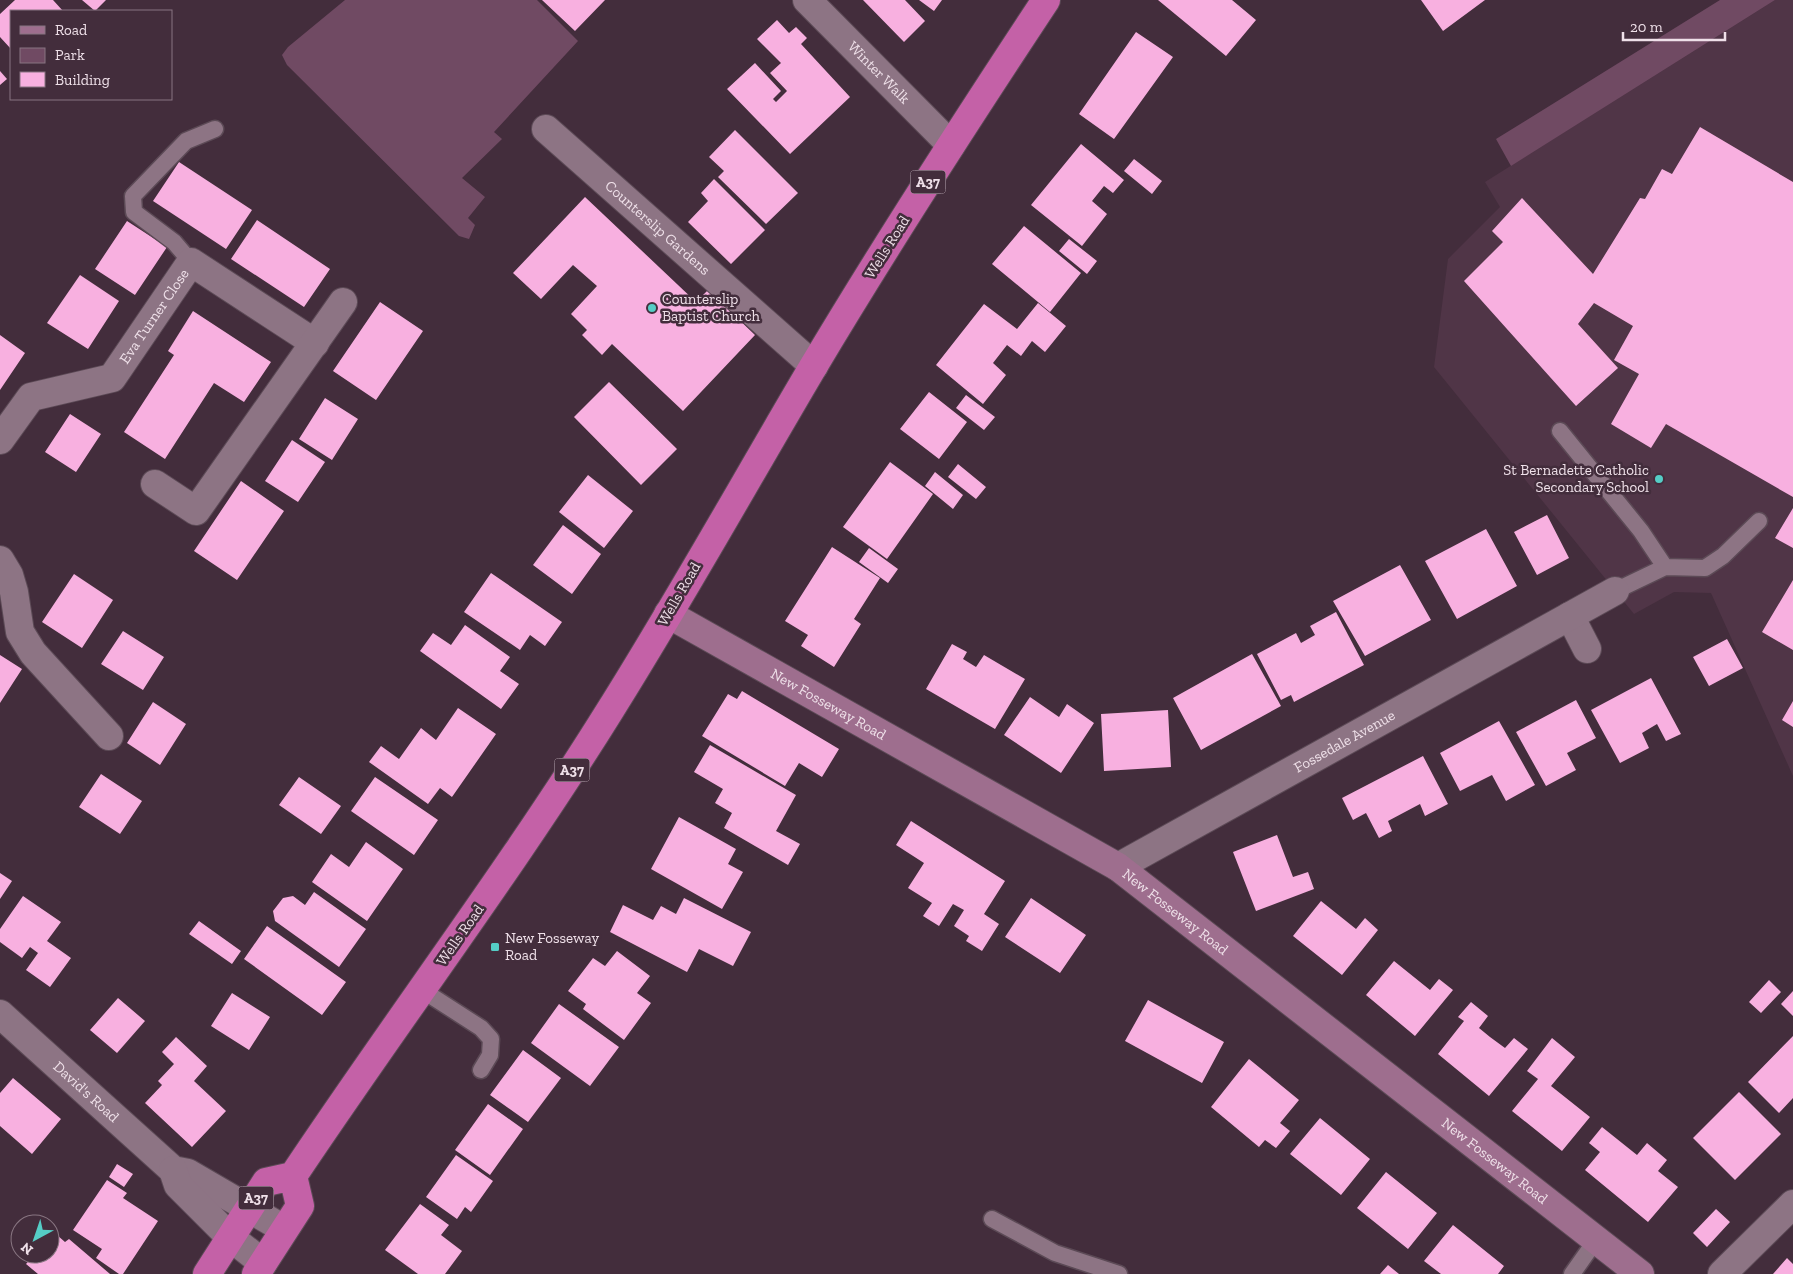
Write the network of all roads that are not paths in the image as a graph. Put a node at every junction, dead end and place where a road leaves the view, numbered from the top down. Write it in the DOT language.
graph roads {
  1 [pos="807,0"];
  2 [pos="1046,0"];
  3 [pos="215,128"];
  4 [pos="546,129"];
  5 [pos="950,145"];
  6 [pos="191,262"];
  7 [pos="343,302"];
  8 [pos="315,343"];
  9 [pos="814,366"];
  10 [pos="1560,431"];
  11 [pos="0,440"];
  12 [pos="155,484"];
  13 [pos="1759,521"];
  14 [pos="0,560"];
  15 [pos="1664,566"];
  16 [pos="1615,591"];
  17 [pos="668,614"];
  18 [pos="1570,616"];
  19 [pos="1587,649"];
  20 [pos="109,736"];
  21 [pos="1118,867"];
  22 [pos="422,990"];
  23 [pos="0,1014"];
  24 [pos="481,1070"];
  25 [pos="173,1170"];
  26 [pos="293,1176"];
  27 [pos="1793,1204"];
  28 [pos="249,1208"];
  29 [pos="992,1219"];
  30 [pos="284,1230"];
  31 [pos="230,1237"];
  32 [pos="1596,1240"];
  33 [pos="260,1268"];
  34 [pos="207,1274"];
  35 [pos="1119,1274"];
  36 [pos="1572,1274"];
  37 [pos="1640,1274"];
  38 [pos="1722,1274"];
  1 -- 5 [label="street, Winter Walk"];
  2 -- 5 [label="highway, Wells Road / A37"];
  3 -- 6 [label="lane"];
  4 -- 9 [label="street, Counterslip Gardens"];
  5 -- 9 [label="highway, Wells Road / A37"];
  6 -- 8 [label="street, Eva Turner Close"];
  6 -- 11 [label="street, Eva Turner Close"];
  7 -- 8 [label="street"];
  8 -- 12 [label="street"];
  9 -- 17 [label="highway, Wells Road / A37"];
  10 -- 15 [label="lane"];
  13 -- 15 [label="lane"];
  14 -- 20 [label="street"];
  15 -- 16 [label="lane"];
  16 -- 18 [label="street, Fossedale Avenue"];
  17 -- 21 [label="street, New Fosseway Road"];
  17 -- 22 [label="highway, Wells Road / A37"];
  18 -- 19 [label="street"];
  18 -- 21 [label="street, Fossedale Avenue"];
  21 -- 32 [label="street, New Fosseway Road"];
  22 -- 24 [label="lane"];
  22 -- 26 [label="highway, Wells Road / A37"];
  23 -- 25 [label="street, David's Road"];
  25 -- 28 [label="street, David's Road"];
  25 -- 31 [label="street, David's Road"];
  26 -- 28 [label="highway, A37"];
  26 -- 30 [label="highway, A37"];
  27 -- 38 [label="street"];
  28 -- 30 [label="street, David's Road"];
  28 -- 31 [label="highway, A37"];
  29 -- 35 [label="lane"];
  30 -- 33 [label="highway, A37"];
  31 -- 33 [label="street, David's Road"];
  31 -- 34 [label="highway, A37"];
  32 -- 36 [label="lane"];
  32 -- 37 [label="street, New Fosseway Road"];
}
